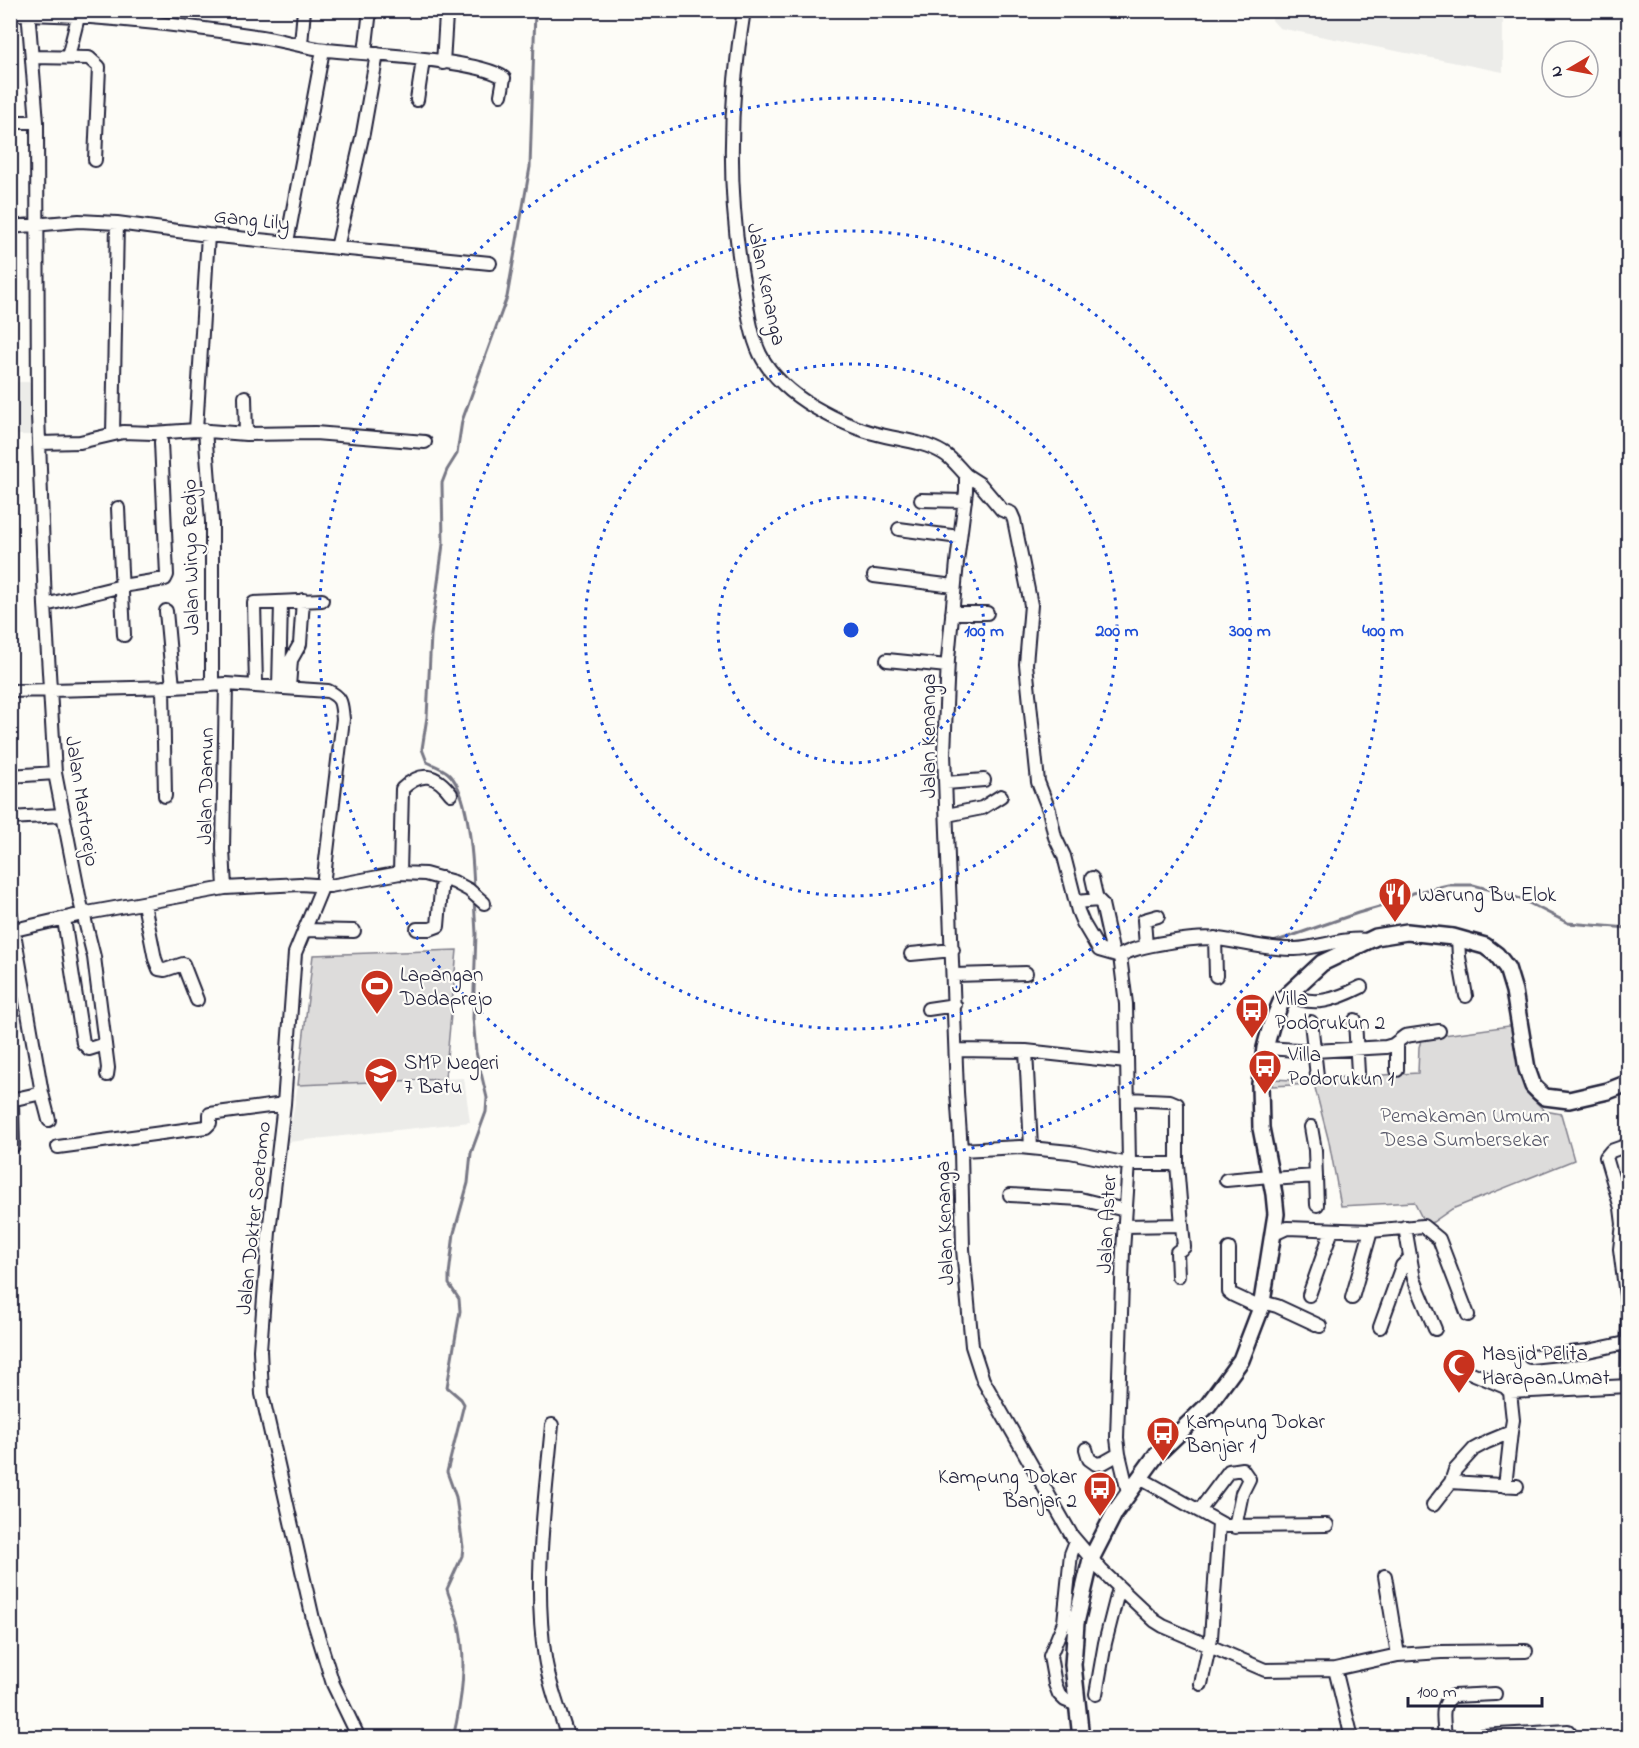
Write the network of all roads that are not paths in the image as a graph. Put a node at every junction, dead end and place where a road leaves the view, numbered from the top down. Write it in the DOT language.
graph roads {
  1 [pos="304,10"];
  2 [pos="370,10"];
  3 [pos="744,10"];
  4 [pos="28,12"];
  5 [pos="10,14"];
  6 [pos="446,15"];
  7 [pos="78,17"];
  8 [pos="301,44"];
  9 [pos="323,50"];
  10 [pos="371,54"];
  11 [pos="32,57"];
  12 [pos="68,57"];
  13 [pos="423,60"];
  14 [pos="443,63"];
  15 [pos="501,95"];
  16 [pos="417,100"];
  17 [pos="10,122"];
  18 [pos="37,122"];
  19 [pos="94,160"];
  20 [pos="117,222"];
  21 [pos="39,225"];
  22 [pos="10,227"];
  23 [pos="208,235"];
  24 [pos="287,242"];
  25 [pos="337,248"];
  26 [pos="490,263"];
  27 [pos="245,397"];
  28 [pos="200,430"];
  29 [pos="113,434"];
  30 [pos="246,434"];
  31 [pos="161,442"];
  32 [pos="425,442"];
  33 [pos="39,443"];
  34 [pos="966,475"];
  35 [pos="921,500"];
  36 [pos="965,501"];
  37 [pos="118,508"];
  38 [pos="899,529"];
  39 [pos="959,537"];
  40 [pos="874,576"];
  41 [pos="122,586"];
  42 [pos="954,586"];
  43 [pos="303,600"];
  44 [pos="322,600"];
  45 [pos="281,603"];
  46 [pos="45,605"];
  47 [pos="166,611"];
  48 [pos="952,613"];
  49 [pos="987,613"];
  50 [pos="124,635"];
  51 [pos="887,660"];
  52 [pos="947,666"];
  53 [pos="212,684"];
  54 [pos="226,684"];
  55 [pos="256,685"];
  56 [pos="168,687"];
  57 [pos="284,687"];
  58 [pos="50,689"];
  59 [pos="10,691"];
  60 [pos="55,773"];
  61 [pos="10,776"];
  62 [pos="984,780"];
  63 [pos="946,783"];
  64 [pos="451,794"];
  65 [pos="165,796"];
  66 [pos="1001,796"];
  67 [pos="62,815"];
  68 [pos="947,815"];
  69 [pos="10,818"];
  70 [pos="400,873"];
  71 [pos="442,878"];
  72 [pos="1092,878"];
  73 [pos="323,885"];
  74 [pos="225,888"];
  75 [pos="477,897"];
  76 [pos="1097,900"];
  77 [pos="1076,902"];
  78 [pos="144,904"];
  79 [pos="10,910"];
  80 [pos="84,914"];
  81 [pos="1158,916"];
  82 [pos="64,919"];
  83 [pos="417,929"];
  84 [pos="13,930"];
  85 [pos="304,930"];
  86 [pos="354,931"];
  87 [pos="1215,938"];
  88 [pos="1458,938"];
  89 [pos="1367,940"];
  90 [pos="1146,946"];
  91 [pos="953,950"];
  92 [pos="911,954"];
  93 [pos="1117,955"];
  94 [pos="1026,973"];
  95 [pos="954,975"];
  96 [pos="1216,976"];
  97 [pos="1360,987"];
  98 [pos="1288,993"];
  99 [pos="1466,996"];
  100 [pos="197,1000"];
  101 [pos="955,1005"];
  102 [pos="928,1009"];
  103 [pos="1355,1020"];
  104 [pos="1311,1022"];
  105 [pos="1439,1031"];
  106 [pos="1397,1042"];
  107 [pos="105,1044"];
  108 [pos="1265,1048"];
  109 [pos="1356,1048"];
  110 [pos="956,1050"];
  111 [pos="1026,1051"];
  112 [pos="1314,1051"];
  113 [pos="1126,1062"];
  114 [pos="1397,1070"];
  115 [pos="1358,1073"];
  116 [pos="107,1075"];
  117 [pos="1317,1076"];
  118 [pos="1629,1083"];
  119 [pos="42,1092"];
  120 [pos="1128,1099"];
  121 [pos="284,1104"];
  122 [pos="49,1120"];
  123 [pos="1311,1127"];
  124 [pos="1629,1145"];
  125 [pos="13,1146"];
  126 [pos="58,1147"];
  127 [pos="1031,1148"];
  128 [pos="961,1150"];
  129 [pos="1128,1164"];
  130 [pos="1177,1164"];
  131 [pos="1316,1176"];
  132 [pos="1270,1177"];
  133 [pos="1226,1180"];
  134 [pos="1010,1196"];
  135 [pos="1317,1205"];
  136 [pos="1125,1210"];
  137 [pos="1276,1214"];
  138 [pos="1182,1225"];
  139 [pos="1125,1226"];
  140 [pos="1405,1227"];
  141 [pos="1287,1228"];
  142 [pos="1332,1230"];
  143 [pos="1371,1231"];
  144 [pos="1272,1235"];
  145 [pos="1229,1249"];
  146 [pos="1409,1258"];
  147 [pos="1178,1276"];
  148 [pos="1309,1295"];
  149 [pos="1352,1298"];
  150 [pos="1262,1305"];
  151 [pos="1468,1315"];
  152 [pos="1320,1326"];
  153 [pos="1380,1327"];
  154 [pos="1435,1329"];
  155 [pos="1626,1343"];
  156 [pos="1530,1357"];
  157 [pos="1467,1371"];
  158 [pos="1628,1386"];
  159 [pos="1510,1392"];
  160 [pos="552,1425"];
  161 [pos="1510,1432"];
  162 [pos="1086,1449"];
  163 [pos="1119,1454"];
  164 [pos="1140,1478"];
  165 [pos="1450,1482"];
  166 [pos="1128,1492"];
  167 [pos="1433,1505"];
  168 [pos="1199,1511"];
  169 [pos="1219,1524"];
  170 [pos="1327,1525"];
  171 [pos="1235,1527"];
  172 [pos="1074,1539"];
  173 [pos="1091,1559"];
  174 [pos="1385,1576"];
  175 [pos="1119,1588"];
  176 [pos="1209,1647"];
  177 [pos="1526,1651"];
  178 [pos="1398,1656"];
  179 [pos="1335,1669"];
  180 [pos="1201,1684"];
  181 [pos="1096,1694"];
  182 [pos="1495,1694"];
  183 [pos="1076,1698"];
  184 [pos="359,1737"];
  185 [pos="568,1737"];
  186 [pos="1080,1737"];
  187 [pos="1352,1737"];
  188 [pos="1445,1737"];
  189 [pos="1573,1737"];
  1 -- 8 [label="street"];
  2 -- 10 [label="street"];
  3 -- 34 [label="street, Jalan Kenanga"];
  4 -- 5 [label="street"];
  4 -- 7 [label="street"];
  4 -- 11 [label="street, Jalan Martorejo"];
  6 -- 14 [label="street"];
  7 -- 8 [label="street"];
  7 -- 12 [label="street"];
  8 -- 9 [label="street"];
  9 -- 10 [label="street"];
  9 -- 24 [label="street"];
  10 -- 13 [label="street"];
  10 -- 25 [label="street"];
  11 -- 12 [label="street"];
  11 -- 18 [label="street, Jalan Martorejo"];
  12 -- 19 [label="street"];
  13 -- 14 [label="street"];
  13 -- 16 [label="street"];
  14 -- 15 [label="street"];
  17 -- 18 [label="street"];
  18 -- 21 [label="street, Jalan Martorejo"];
  20 -- 21 [label="street, Gang Lily"];
  20 -- 23 [label="street, Gang Lily"];
  20 -- 29 [label="street"];
  21 -- 22 [label="street, Gang Lily"];
  21 -- 33 [label="street, Jalan Martorejo"];
  23 -- 24 [label="street, Gang Lily"];
  23 -- 28 [label="street, Jalan Wiryo Redjo"];
  24 -- 25 [label="street, Gang Lily"];
  25 -- 26 [label="street, Gang Lily"];
  27 -- 30 [label="street"];
  28 -- 29 [label="street"];
  28 -- 30 [label="street"];
  28 -- 53 [label="street, Jalan Wiryo Redjo"];
  29 -- 33 [label="street"];
  30 -- 32 [label="street"];
  31 -- 41 [label="street"];
  33 -- 46 [label="street, Jalan Martorejo"];
  34 -- 36 [label="street, Jalan Kenanga"];
  34 -- 77 [label="street"];
  35 -- 36 [label="street"];
  36 -- 39 [label="street, Jalan Kenanga"];
  37 -- 41 [label="street"];
  38 -- 39 [label="street"];
  39 -- 42 [label="street, Jalan Kenanga"];
  40 -- 42 [label="street"];
  41 -- 46 [label="street"];
  41 -- 50 [label="street"];
  42 -- 48 [label="street, Jalan Kenanga"];
  43 -- 44 [label="street"];
  43 -- 45 [label="street"];
  43 -- 57 [label="street"];
  45 -- 55 [label="street"];
  45 -- 57 [label="street"];
  46 -- 58 [label="street, Jalan Martorejo"];
  47 -- 56 [label="street"];
  48 -- 49 [label="street"];
  48 -- 52 [label="street, Jalan Kenanga"];
  51 -- 52 [label="street"];
  52 -- 63 [label="street, Jalan Kenanga"];
  53 -- 54 [label="street"];
  53 -- 56 [label="street"];
  54 -- 55 [label="street"];
  54 -- 74 [label="street, Jalan Damun"];
  55 -- 57 [label="street"];
  56 -- 58 [label="street"];
  56 -- 65 [label="street"];
  57 -- 73 [label="street, Jalan Dokter Soetomo"];
  58 -- 59 [label="street"];
  58 -- 60 [label="street, Jalan Martorejo"];
  60 -- 61 [label="street"];
  60 -- 67 [label="street, Jalan Martorejo"];
  62 -- 63 [label="street"];
  63 -- 68 [label="street, Jalan Kenanga"];
  64 -- 70 [label="street"];
  66 -- 68 [label="street"];
  67 -- 69 [label="street"];
  67 -- 80 [label="street, Jalan Martorejo"];
  68 -- 91 [label="street, Jalan Kenanga"];
  70 -- 71 [label="street"];
  70 -- 73 [label="street"];
  71 -- 75 [label="street"];
  71 -- 83 [label="street"];
  72 -- 76 [label="street, Jalan Aster"];
  73 -- 74 [label="street"];
  73 -- 85 [label="street, Jalan Dokter Soetomo"];
  74 -- 78 [label="street"];
  76 -- 77 [label="street"];
  76 -- 93 [label="street, Jalan Aster"];
  77 -- 93 [label="street"];
  78 -- 80 [label="street"];
  78 -- 100 [label="street"];
  79 -- 84 [label="street"];
  80 -- 82 [label="street"];
  80 -- 107 [label="street, Jalan Martorejo"];
  81 -- 90 [label="street"];
  82 -- 84 [label="street"];
  82 -- 107 [label="street"];
  84 -- 119 [label="street"];
  85 -- 86 [label="street"];
  85 -- 121 [label="street, Jalan Dokter Soetomo"];
  87 -- 89 [label="street"];
  87 -- 90 [label="street"];
  87 -- 96 [label="street"];
  88 -- 89 [label="main road"];
  88 -- 99 [label="street"];
  88 -- 118 [label="main road"];
  89 -- 98 [label="main road"];
  90 -- 93 [label="street"];
  91 -- 92 [label="street"];
  91 -- 95 [label="street, Jalan Kenanga"];
  93 -- 113 [label="street, Jalan Aster"];
  94 -- 95 [label="street"];
  95 -- 101 [label="street, Jalan Kenanga"];
  97 -- 98 [label="street"];
  98 -- 108 [label="main road"];
  101 -- 102 [label="street"];
  101 -- 110 [label="street, Jalan Kenanga"];
  103 -- 109 [label="street"];
  104 -- 112 [label="street"];
  105 -- 106 [label="street"];
  106 -- 109 [label="street"];
  106 -- 114 [label="street"];
  107 -- 116 [label="street, Jalan Martorejo"];
  108 -- 112 [label="street"];
  108 -- 132 [label="main road"];
  109 -- 112 [label="street"];
  109 -- 115 [label="street"];
  110 -- 111 [label="street"];
  110 -- 128 [label="street, Jalan Kenanga"];
  111 -- 113 [label="street"];
  111 -- 127 [label="street"];
  112 -- 117 [label="street"];
  113 -- 120 [label="street, Jalan Aster"];
  119 -- 122 [label="street"];
  119 -- 125 [label="street"];
  120 -- 129 [label="street, Jalan Aster"];
  120 -- 130 [label="street"];
  121 -- 126 [label="street"];
  121 -- 184 [label="street, Jalan Dokter Soetomo"];
  123 -- 131 [label="street"];
  124 -- 155 [label="street"];
  127 -- 128 [label="street"];
  127 -- 129 [label="street"];
  128 -- 172 [label="street, Jalan Kenanga"];
  129 -- 130 [label="street"];
  129 -- 136 [label="street, Jalan Aster"];
  130 -- 138 [label="street"];
  131 -- 132 [label="street"];
  131 -- 135 [label="street"];
  132 -- 133 [label="street"];
  132 -- 137 [label="main road"];
  134 -- 136 [label="street"];
  136 -- 139 [label="street, Jalan Aster"];
  137 -- 141 [label="street"];
  137 -- 144 [label="main road"];
  138 -- 139 [label="street"];
  138 -- 147 [label="street"];
  139 -- 163 [label="street, Jalan Aster"];
  140 -- 143 [label="street"];
  140 -- 146 [label="street"];
  140 -- 151 [label="street"];
  141 -- 142 [label="street"];
  141 -- 144 [label="street"];
  142 -- 143 [label="street"];
  142 -- 148 [label="street"];
  143 -- 149 [label="street"];
  144 -- 150 [label="main road"];
  145 -- 150 [label="street"];
  146 -- 153 [label="street"];
  146 -- 154 [label="street"];
  150 -- 152 [label="street"];
  150 -- 164 [label="main road"];
  155 -- 156 [label="street"];
  155 -- 158 [label="street"];
  157 -- 159 [label="street"];
  158 -- 159 [label="street"];
  159 -- 161 [label="street"];
  160 -- 185 [label="street"];
  161 -- 165 [label="street"];
  161 -- 165 [label="street"];
  162 -- 163 [label="street"];
  163 -- 166 [label="street, Jalan Aster"];
  164 -- 166 [label="main road"];
  164 -- 168 [label="street"];
  165 -- 167 [label="street"];
  166 -- 173 [label="main road"];
  168 -- 169 [label="street"];
  168 -- 171 [label="street"];
  169 -- 171 [label="street"];
  169 -- 176 [label="street"];
  170 -- 171 [label="street"];
  172 -- 173 [label="street, Jalan Kenanga"];
  172 -- 183 [label="street"];
  173 -- 175 [label="street, Jalan Kenanga"];
  173 -- 183 [label="main road"];
  174 -- 178 [label="street"];
  175 -- 176 [label="street, Jalan Kenanga"];
  175 -- 181 [label="street"];
  176 -- 179 [label="street, Jalan Kenanga"];
  176 -- 180 [label="street"];
  177 -- 178 [label="street, Jalan Kenanga"];
  178 -- 179 [label="street, Jalan Kenanga"];
  179 -- 187 [label="street"];
  182 -- 188 [label="street"];
  183 -- 186 [label="main road"];
  188 -- 189 [label="street"];
}
